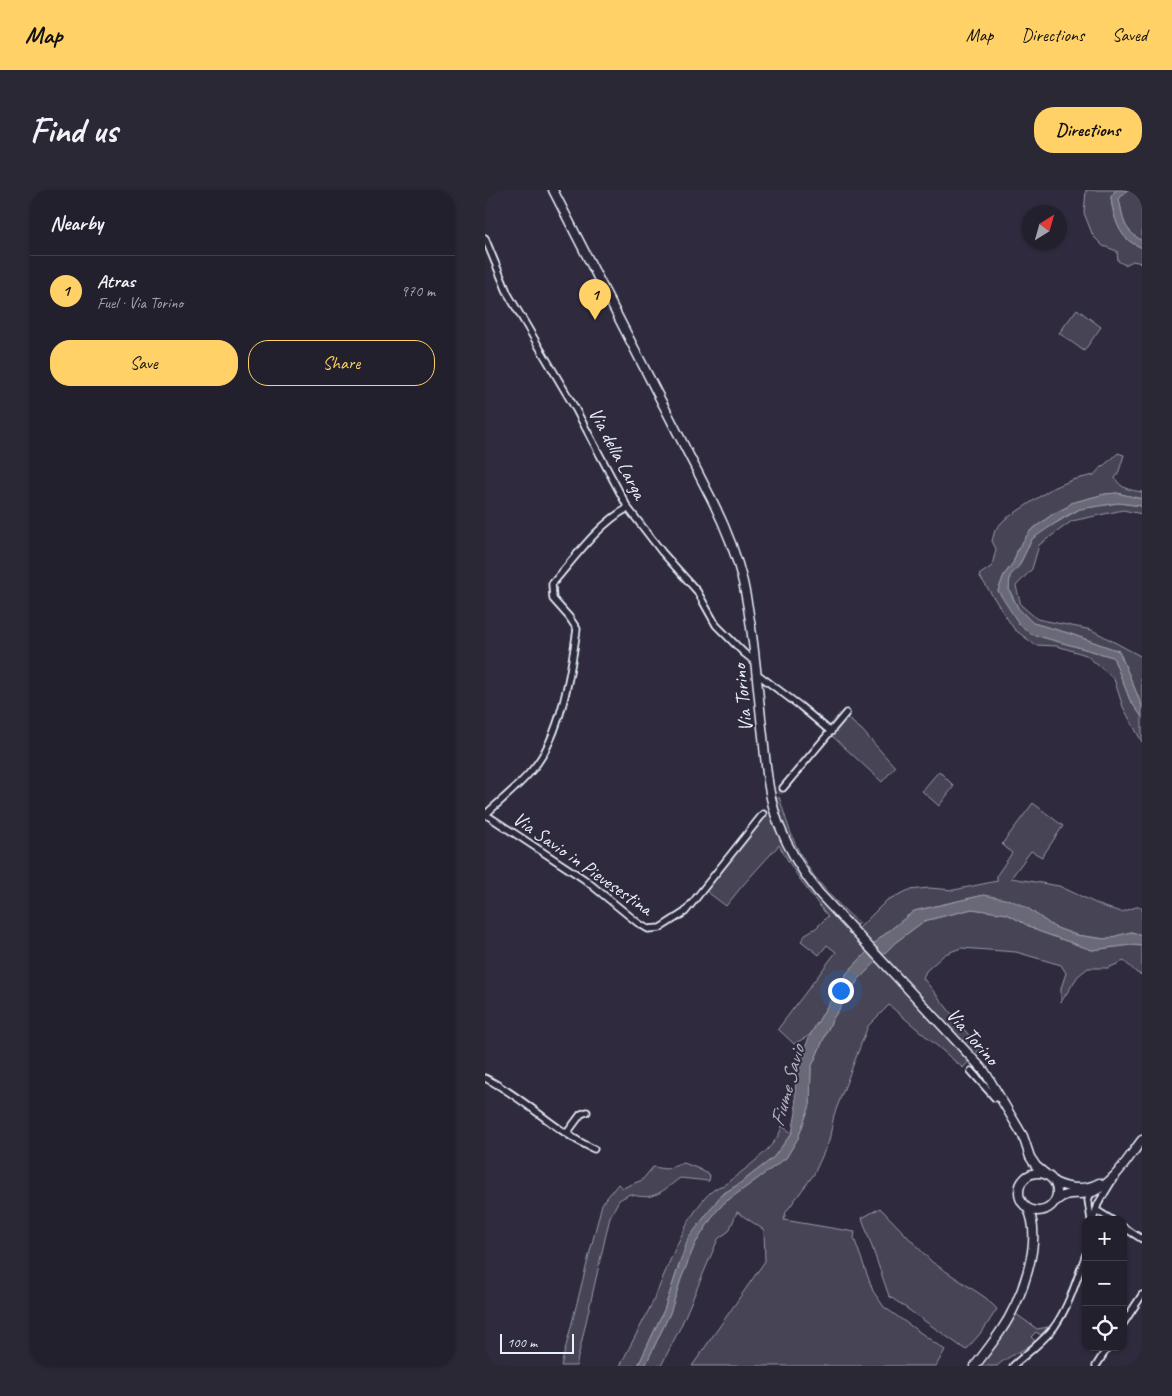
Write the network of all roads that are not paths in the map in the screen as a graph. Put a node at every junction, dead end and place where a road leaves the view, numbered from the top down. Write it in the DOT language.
graph roads {
  1 [pos="553,190"];
  2 [pos="485,238"];
  3 [pos="628,508"];
  4 [pos="755,661"];
  5 [pos="756,673"];
  6 [pos="846,713"];
  7 [pos="831,732"];
  8 [pos="783,788"];
  9 [pos="485,814"];
  10 [pos="763,814"];
  11 [pos="971,1071"];
  12 [pos="485,1078"];
  13 [pos="984,1084"];
  14 [pos="994,1087"];
  15 [pos="995,1098"];
  16 [pos="587,1112"];
  17 [pos="567,1134"];
  18 [pos="1142,1140"];
  19 [pos="594,1149"];
  20 [pos="1030,1157"];
  21 [pos="1126,1161"];
  22 [pos="1047,1175"];
  23 [pos="1114,1177"];
  24 [pos="1025,1178"];
  25 [pos="1054,1182"];
  26 [pos="1091,1190"];
  27 [pos="1079,1194"];
  28 [pos="1055,1203"];
  29 [pos="1089,1205"];
  30 [pos="1097,1207"];
  31 [pos="1028,1209"];
  32 [pos="1047,1210"];
  33 [pos="1091,1216"];
  34 [pos="1094,1216"];
  35 [pos="1107,1216"];
  36 [pos="1127,1229"];
  37 [pos="1033,1233"];
  38 [pos="1142,1238"];
  39 [pos="1083,1261"];
  40 [pos="1142,1295"];
  41 [pos="1127,1318"];
  42 [pos="1105,1351"];
  43 [pos="975,1366"];
  44 [pos="1013,1366"];
  45 [pos="1096,1366"];
  1 -- 4 [label="main road, Via Torino"];
  2 -- 3 [label="street, Via della Larga"];
  3 -- 4 [label="street, Via della Larga"];
  3 -- 9 [label="street"];
  4 -- 5 [label="main road, Via Torino"];
  5 -- 7 [label="street"];
  5 -- 14 [label="main road, Via Torino"];
  6 -- 7 [label="street"];
  7 -- 8 [label="street"];
  9 -- 10 [label="street, Via Savio in Pievesestina"];
  11 -- 13 [label="street"];
  12 -- 17 [label="street"];
  13 -- 14 [label="street"];
  13 -- 15 [label="street"];
  14 -- 20 [label="main road, Via Torino"];
  16 -- 17 [label="street"];
  17 -- 19 [label="street"];
  18 -- 21 [label="main road"];
  20 -- 22 [label="main road, Via Torino"];
  20 -- 24 [label="main road"];
  21 -- 23 [label="main road"];
  21 -- 26 [label="main road"];
  22 -- 24 [label="main road"];
  22 -- 25 [label="main road"];
  23 -- 26 [label="main road"];
  23 -- 30 [label="street"];
  24 -- 31 [label="main road"];
  25 -- 26 [label="main road"];
  25 -- 28 [label="main road"];
  26 -- 27 [label="main road"];
  26 -- 29 [label="street"];
  26 -- 30 [label="street"];
  27 -- 28 [label="main road"];
  27 -- 29 [label="street"];
  28 -- 32 [label="main road"];
  29 -- 33 [label="street"];
  30 -- 34 [label="street"];
  30 -- 35 [label="street"];
  31 -- 32 [label="main road"];
  31 -- 37 [label="main road"];
  32 -- 37 [label="main road"];
  36 -- 38 [label="street"];
  37 -- 43 [label="main road"];
  39 -- 44 [label="street"];
  40 -- 41 [label="street"];
  42 -- 45 [label="street"];
}
